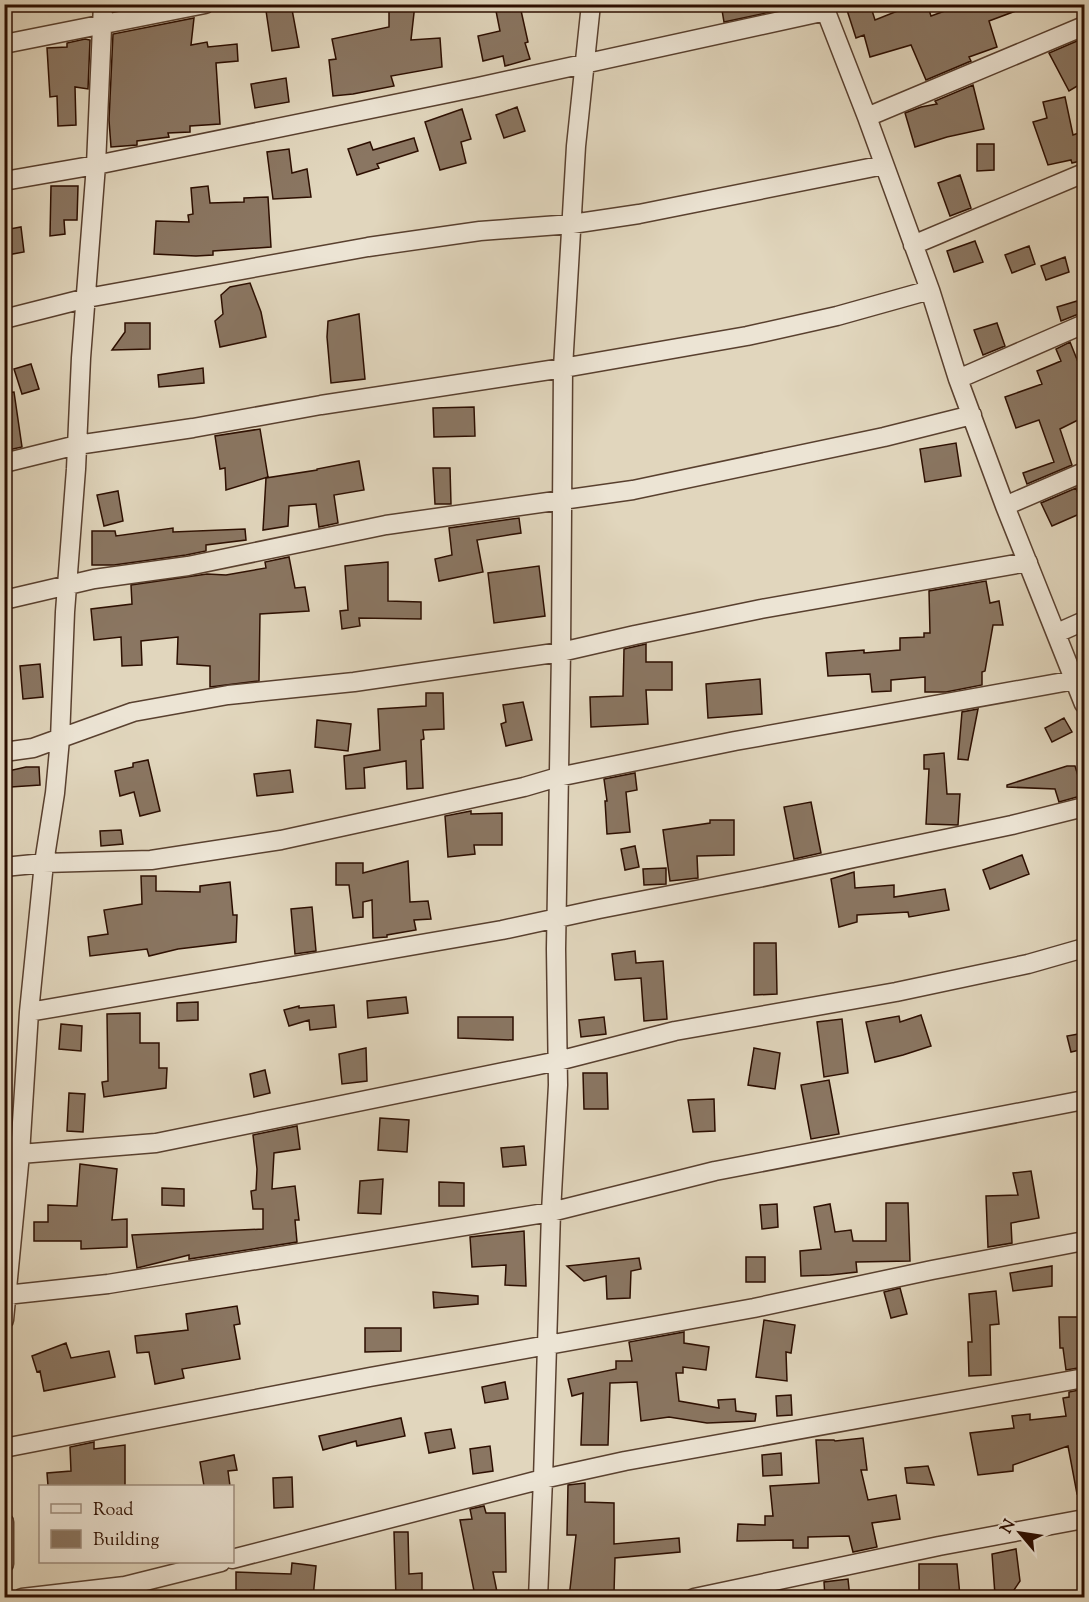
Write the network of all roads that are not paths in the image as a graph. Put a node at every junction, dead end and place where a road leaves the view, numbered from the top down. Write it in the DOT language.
graph roads {
  1 [pos="103,4"];
  2 [pos="205,4"];
  3 [pos="591,4"];
  4 [pos="824,8"];
  5 [pos="102,24"];
  6 [pos="1084,26"];
  7 [pos="4,44"];
  8 [pos="585,63"];
  9 [pos="867,117"];
  10 [pos="96,165"];
  11 [pos="884,165"];
  12 [pos="1084,172"];
  13 [pos="4,181"];
  14 [pos="572,224"];
  15 [pos="913,245"];
  16 [pos="930,290"];
  17 [pos="87,298"];
  18 [pos="4,319"];
  19 [pos="1084,324"];
  20 [pos="563,368"];
  21 [pos="958,380"];
  22 [pos="972,415"];
  23 [pos="77,446"];
  24 [pos="4,463"];
  25 [pos="1084,472"];
  26 [pos="561,500"];
  27 [pos="1005,506"];
  28 [pos="1028,562"];
  29 [pos="68,584"];
  30 [pos="4,600"];
  31 [pos="1084,621"];
  32 [pos="1057,633"];
  33 [pos="561,652"];
  34 [pos="1075,680"];
  35 [pos="1084,704"];
  36 [pos="60,740"];
  37 [pos="4,752"];
  38 [pos="558,777"];
  39 [pos="1084,807"];
  40 [pos="44,863"];
  41 [pos="4,867"];
  42 [pos="557,919"];
  43 [pos="1084,948"];
  44 [pos="29,1012"];
  45 [pos="558,1061"];
  46 [pos="1084,1100"];
  47 [pos="20,1154"];
  48 [pos="551,1212"];
  49 [pos="1084,1241"];
  50 [pos="5,1307"];
  51 [pos="4,1320"];
  52 [pos="548,1344"];
  53 [pos="1084,1378"];
  54 [pos="4,1448"];
  55 [pos="543,1479"];
  56 [pos="1084,1519"];
  57 [pos="4,1522"];
  58 [pos="234,1557"];
  59 [pos="217,1563"];
  60 [pos="4,1564"];
  61 [pos="22,1598"];
  62 [pos="538,1598"];
  63 [pos="694,1598"];
  1 -- 5 [label="street"];
  2 -- 5 [label="street"];
  3 -- 8 [label="street"];
  4 -- 8 [label="street"];
  4 -- 9 [label="street"];
  5 -- 7 [label="street"];
  5 -- 10 [label="street"];
  6 -- 9 [label="street"];
  8 -- 10 [label="street"];
  8 -- 14 [label="street"];
  9 -- 11 [label="street"];
  10 -- 13 [label="street"];
  10 -- 17 [label="street"];
  11 -- 14 [label="street"];
  11 -- 15 [label="street"];
  12 -- 15 [label="street"];
  14 -- 17 [label="street"];
  14 -- 20 [label="street"];
  15 -- 16 [label="street"];
  16 -- 20 [label="street"];
  16 -- 21 [label="street"];
  17 -- 18 [label="street"];
  17 -- 23 [label="street"];
  19 -- 21 [label="street"];
  20 -- 23 [label="street"];
  20 -- 26 [label="street"];
  21 -- 22 [label="street"];
  22 -- 26 [label="street"];
  22 -- 27 [label="street"];
  23 -- 24 [label="street"];
  23 -- 29 [label="street"];
  25 -- 27 [label="street"];
  26 -- 29 [label="street"];
  26 -- 33 [label="street"];
  27 -- 28 [label="street"];
  28 -- 32 [label="street"];
  28 -- 33 [label="street"];
  29 -- 30 [label="street"];
  29 -- 36 [label="street"];
  31 -- 32 [label="street"];
  32 -- 34 [label="street"];
  33 -- 36 [label="street"];
  33 -- 38 [label="street"];
  34 -- 35 [label="street"];
  34 -- 38 [label="street"];
  36 -- 37 [label="street"];
  36 -- 40 [label="street"];
  38 -- 40 [label="street"];
  38 -- 42 [label="street"];
  39 -- 42 [label="street"];
  40 -- 41 [label="street"];
  40 -- 44 [label="street"];
  42 -- 44 [label="street"];
  42 -- 45 [label="street"];
  43 -- 45 [label="street"];
  44 -- 47 [label="street"];
  45 -- 47 [label="street"];
  45 -- 48 [label="street"];
  46 -- 48 [label="street"];
  47 -- 50 [label="street"];
  48 -- 50 [label="street"];
  48 -- 52 [label="street"];
  49 -- 52 [label="street"];
  50 -- 51 [label="street"];
  52 -- 54 [label="street"];
  52 -- 55 [label="street"];
  53 -- 55 [label="street"];
  55 -- 58 [label="street"];
  55 -- 62 [label="street"];
  56 -- 63 [label="street"];
  57 -- 60 [label="street"];
  59 -- 61 [label="street"];
}
